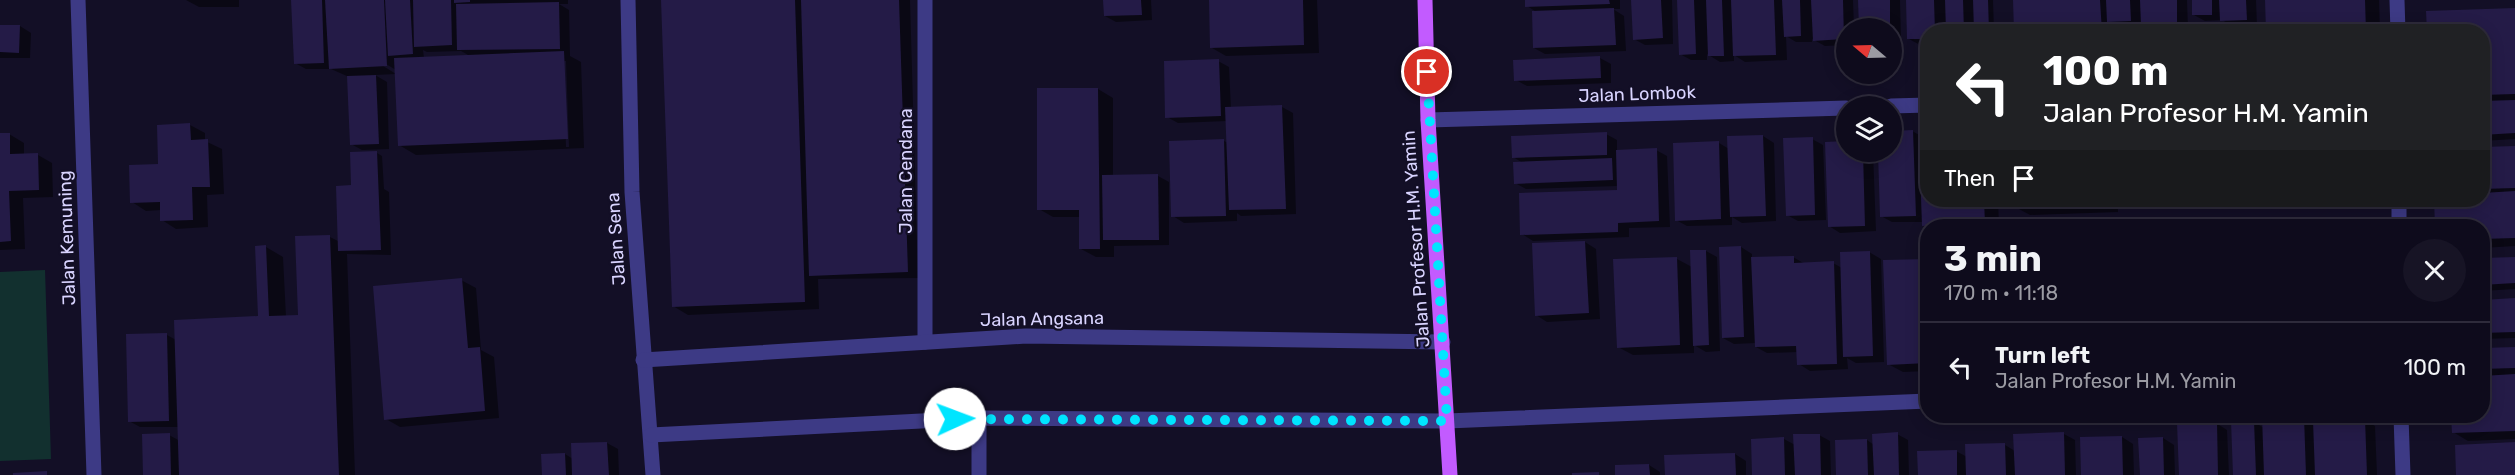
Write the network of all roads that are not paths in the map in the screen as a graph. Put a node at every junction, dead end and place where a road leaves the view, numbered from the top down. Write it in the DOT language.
graph roads {
  1 [pos="78,0"];
  2 [pos="628,0"];
  3 [pos="926,0"];
  4 [pos="1425,0"];
  5 [pos="2397,0"];
  6 [pos="2398,24"];
  7 [pos="1920,105"];
  8 [pos="1902,106"];
  9 [pos="1836,108"];
  10 [pos="1428,120"];
  11 [pos="925,342"];
  12 [pos="1443,342"];
  13 [pos="643,360"];
  14 [pos="1920,401"];
  15 [pos="979,418"];
  16 [pos="1447,421"];
  17 [pos="2401,423"];
  18 [pos="651,435"];
  19 [pos="94,475"];
  20 [pos="653,475"];
  21 [pos="979,475"];
  22 [pos="1449,475"];
  23 [pos="2403,475"];
  1 -- 19 [label="street, Jalan Kemuning"];
  2 -- 13 [label="street, Jalan Sena"];
  3 -- 11 [label="street, Jalan Cendana"];
  4 -- 10 [label="main road, Jalan Profesor H.M. Yamin"];
  5 -- 6 [label="street"];
  7 -- 8 [label="street"];
  9 -- 10 [label="street, Jalan Lombok"];
  10 -- 12 [label="main road, Jalan Profesor H.M. Yamin"];
  11 -- 12 [label="street, Jalan Angsana"];
  11 -- 13 [label="street, Jalan Angsana"];
  12 -- 16 [label="main road, Jalan Profesor H.M. Yamin"];
  13 -- 18 [label="street, Jalan Sena"];
  14 -- 16 [label="street"];
  15 -- 16 [label="street"];
  15 -- 18 [label="street"];
  15 -- 21 [label="street"];
  16 -- 22 [label="main road, Jalan Profesor H.M. Yamin"];
  17 -- 23 [label="street"];
  18 -- 20 [label="street, Jalan Sena"];
}
